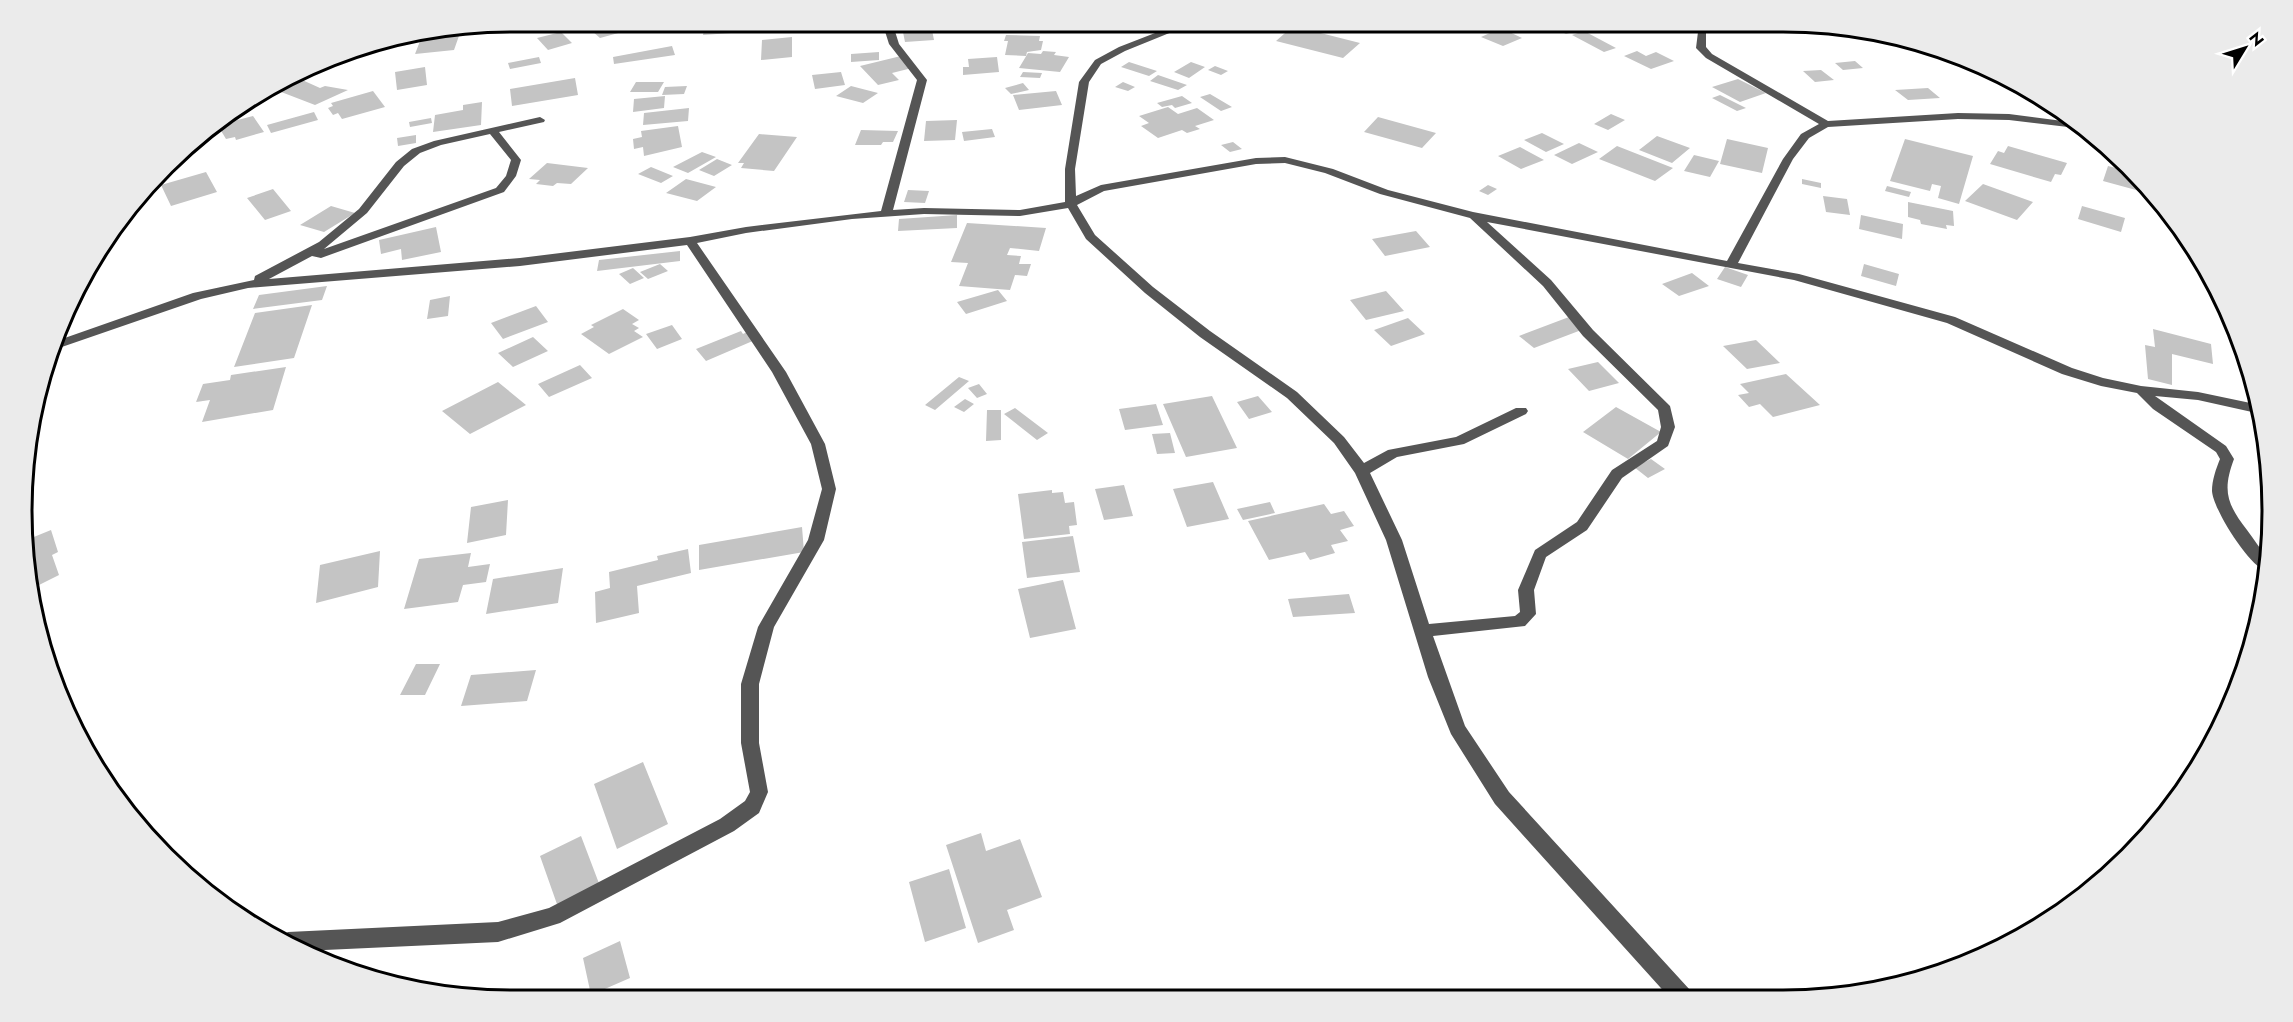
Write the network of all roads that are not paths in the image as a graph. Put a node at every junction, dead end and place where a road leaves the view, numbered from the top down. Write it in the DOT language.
graph roads {
  1 [pos="890,32"];
  2 [pos="1166,32"];
  3 [pos="1703,32"];
  4 [pos="540,120"];
  5 [pos="1826,124"];
  6 [pos="2065,125"];
  7 [pos="494,133"];
  8 [pos="1071,204"];
  9 [pos="886,213"];
  10 [pos="1472,215"];
  11 [pos="690,241"];
  12 [pos="1732,263"];
  13 [pos="290,264"];
  14 [pos="248,284"];
  15 [pos="62,343"];
  16 [pos="2141,390"];
  17 [pos="2250,408"];
  18 [pos="1521,411"];
  19 [pos="1362,471"];
  20 [pos="2259,556"];
  21 [pos="1422,631"];
  22 [pos="300,941"];
  23 [pos="1677,990"];
  1 -- 9 [label="street"];
  2 -- 8 [label="street"];
  3 -- 5 [label="street"];
  4 -- 7 [label="street"];
  5 -- 6 [label="street"];
  5 -- 12 [label="street"];
  7 -- 13 [label="street"];
  7 -- 13 [label="street"];
  8 -- 9 [label="street"];
  8 -- 10 [label="street"];
  8 -- 19 [label="street"];
  9 -- 11 [label="street"];
  10 -- 12 [label="street"];
  10 -- 21 [label="street"];
  11 -- 14 [label="street"];
  11 -- 22 [label="street"];
  12 -- 16 [label="street"];
  13 -- 14 [label="street"];
  14 -- 15 [label="street"];
  16 -- 17 [label="street"];
  16 -- 20 [label="street"];
  18 -- 19 [label="street"];
  19 -- 21 [label="street"];
  21 -- 23 [label="street"];
}
